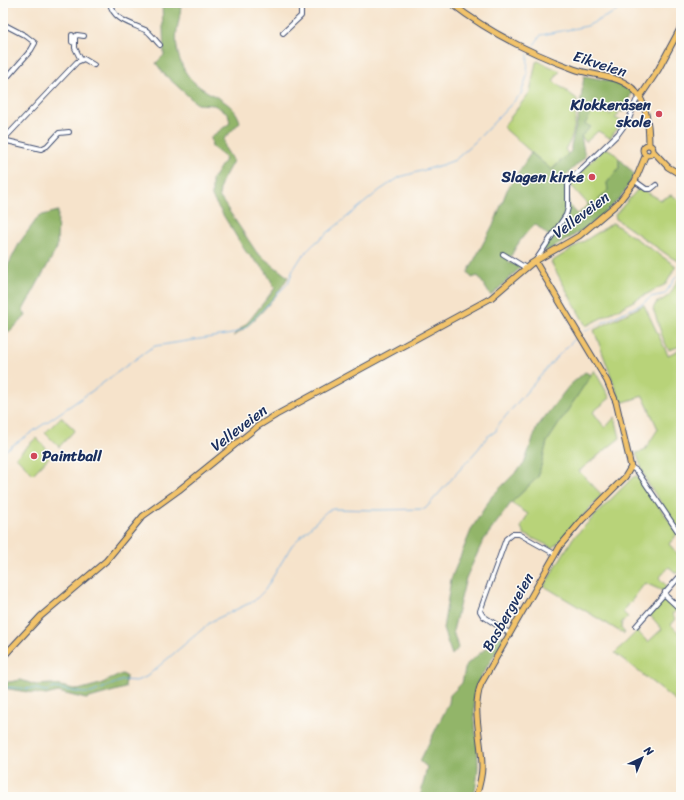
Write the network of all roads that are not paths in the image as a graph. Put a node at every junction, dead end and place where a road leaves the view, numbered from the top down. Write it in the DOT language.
graph roads {
  1 [pos="110,3"];
  2 [pos="298,3"];
  3 [pos="451,3"];
  4 [pos="4,26"];
  5 [pos="681,27"];
  6 [pos="283,33"];
  7 [pos="72,34"];
  8 [pos="84,36"];
  9 [pos="75,43"];
  10 [pos="160,45"];
  11 [pos="81,60"];
  12 [pos="94,65"];
  13 [pos="3,82"];
  14 [pos="640,97"];
  15 [pos="69,132"];
  16 [pos="3,140"];
  17 [pos="649,144"];
  18 [pos="653,151"];
  19 [pos="646,154"];
  20 [pos="681,175"];
  21 [pos="635,181"];
  22 [pos="567,183"];
  23 [pos="656,185"];
  24 [pos="503,254"];
  25 [pos="536,261"];
  26 [pos="526,268"];
  27 [pos="631,467"];
  28 [pos="681,536"];
  29 [pos="555,554"];
  30 [pos="681,575"];
  31 [pos="665,592"];
  32 [pos="681,610"];
  33 [pos="636,626"];
  34 [pos="510,633"];
  35 [pos="3,657"];
  36 [pos="476,797"];
  1 -- 10 [label="street"];
  2 -- 6 [label="street"];
  3 -- 14 [label="main road, Eikveien"];
  4 -- 13 [label="street"];
  5 -- 14 [label="main road"];
  7 -- 9 [label="street"];
  8 -- 9 [label="street"];
  9 -- 11 [label="street"];
  11 -- 12 [label="street"];
  11 -- 16 [label="street"];
  14 -- 17 [label="main road"];
  14 -- 22 [label="street, Eikveien"];
  15 -- 16 [label="street"];
  17 -- 18 [label="main road"];
  17 -- 19 [label="main road"];
  18 -- 19 [label="main road"];
  18 -- 20 [label="main road"];
  19 -- 21 [label="main road, Velleveien"];
  21 -- 23 [label="street"];
  21 -- 25 [label="main road, Velleveien"];
  22 -- 25 [label="street, Velleveien"];
  24 -- 26 [label="street"];
  25 -- 26 [label="main road, Velleveien"];
  25 -- 27 [label="main road"];
  26 -- 35 [label="main road, Velleveien"];
  27 -- 28 [label="street"];
  27 -- 29 [label="main road, Basbergveien"];
  29 -- 34 [label="main road, Basbergveien"];
  29 -- 34 [label="street"];
  30 -- 31 [label="street"];
  31 -- 32 [label="street"];
  31 -- 33 [label="street"];
  34 -- 36 [label="main road, Basbergveien"];
}
